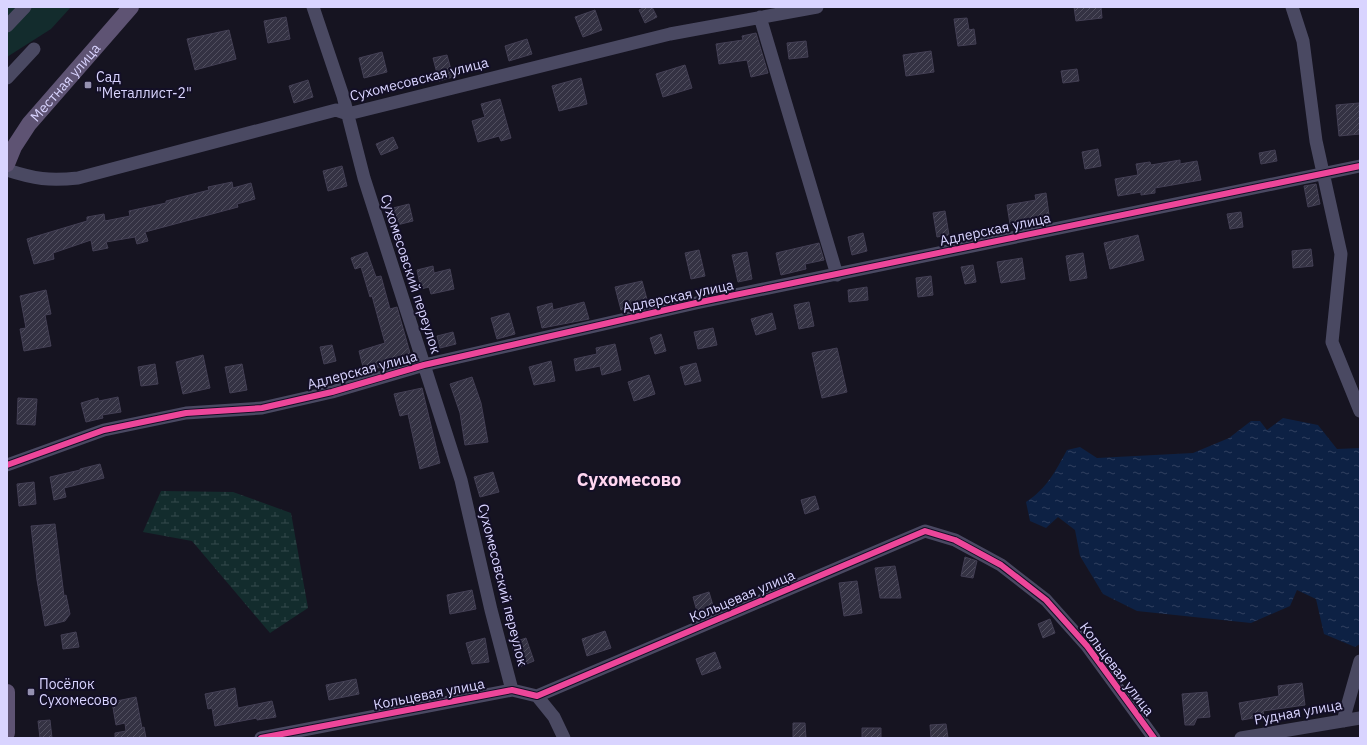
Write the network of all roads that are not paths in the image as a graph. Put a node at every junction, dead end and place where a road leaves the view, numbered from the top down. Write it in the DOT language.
graph roads {
  1 [pos="26,7"];
  2 [pos="131,7"];
  3 [pos="313,7"];
  4 [pos="817,7"];
  5 [pos="1292,7"];
  6 [pos="760,17"];
  7 [pos="7,26"];
  8 [pos="34,49"];
  9 [pos="7,78"];
  10 [pos="348,114"];
  11 [pos="7,164"];
  12 [pos="1360,166"];
  13 [pos="7,170"];
  14 [pos="1323,172"];
  15 [pos="837,275"];
  16 [pos="424,365"];
  17 [pos="1360,411"];
  18 [pos="7,465"];
  19 [pos="1360,661"];
  20 [pos="512,690"];
  21 [pos="7,692"];
  22 [pos="537,696"];
  23 [pos="1360,718"];
  24 [pos="1343,720"];
  25 [pos="7,733"];
  26 [pos="1272,736"];
  27 [pos="275,737"];
  28 [pos="260,738"];
  29 [pos="564,738"];
  30 [pos="1154,738"];
  31 [pos="1241,738"];
  1 -- 7 [label="street"];
  2 -- 11 [label="main road, Местная улица"];
  3 -- 10 [label="street, Сухомесовский переулок"];
  4 -- 6 [label="street, Сухомесовская улица"];
  5 -- 14 [label="street"];
  6 -- 10 [label="street, Сухомесовская улица"];
  6 -- 15 [label="street"];
  8 -- 9 [label="street"];
  10 -- 13 [label="street, Сухомесовская улица"];
  10 -- 16 [label="street, Сухомесовский переулок"];
  12 -- 14 [label="street, Адлерская улица"];
  14 -- 15 [label="street, Адлерская улица"];
  14 -- 17 [label="street"];
  15 -- 16 [label="street, Адлерская улица"];
  16 -- 18 [label="street, Адлерская улица"];
  16 -- 20 [label="street, Сухомесовский переулок"];
  19 -- 24 [label="street"];
  20 -- 22 [label="street, Кольцевая улица"];
  20 -- 27 [label="street, Кольцевая улица"];
  21 -- 25 [label="main road"];
  22 -- 29 [label="street"];
  22 -- 30 [label="street, Кольцевая улица"];
  23 -- 24 [label="street, Рудная улица"];
  24 -- 26 [label="street, Рудная улица"];
  26 -- 31 [label="street, Рудная улица"];
  27 -- 28 [label="street, Кольцевая улица"];
}
